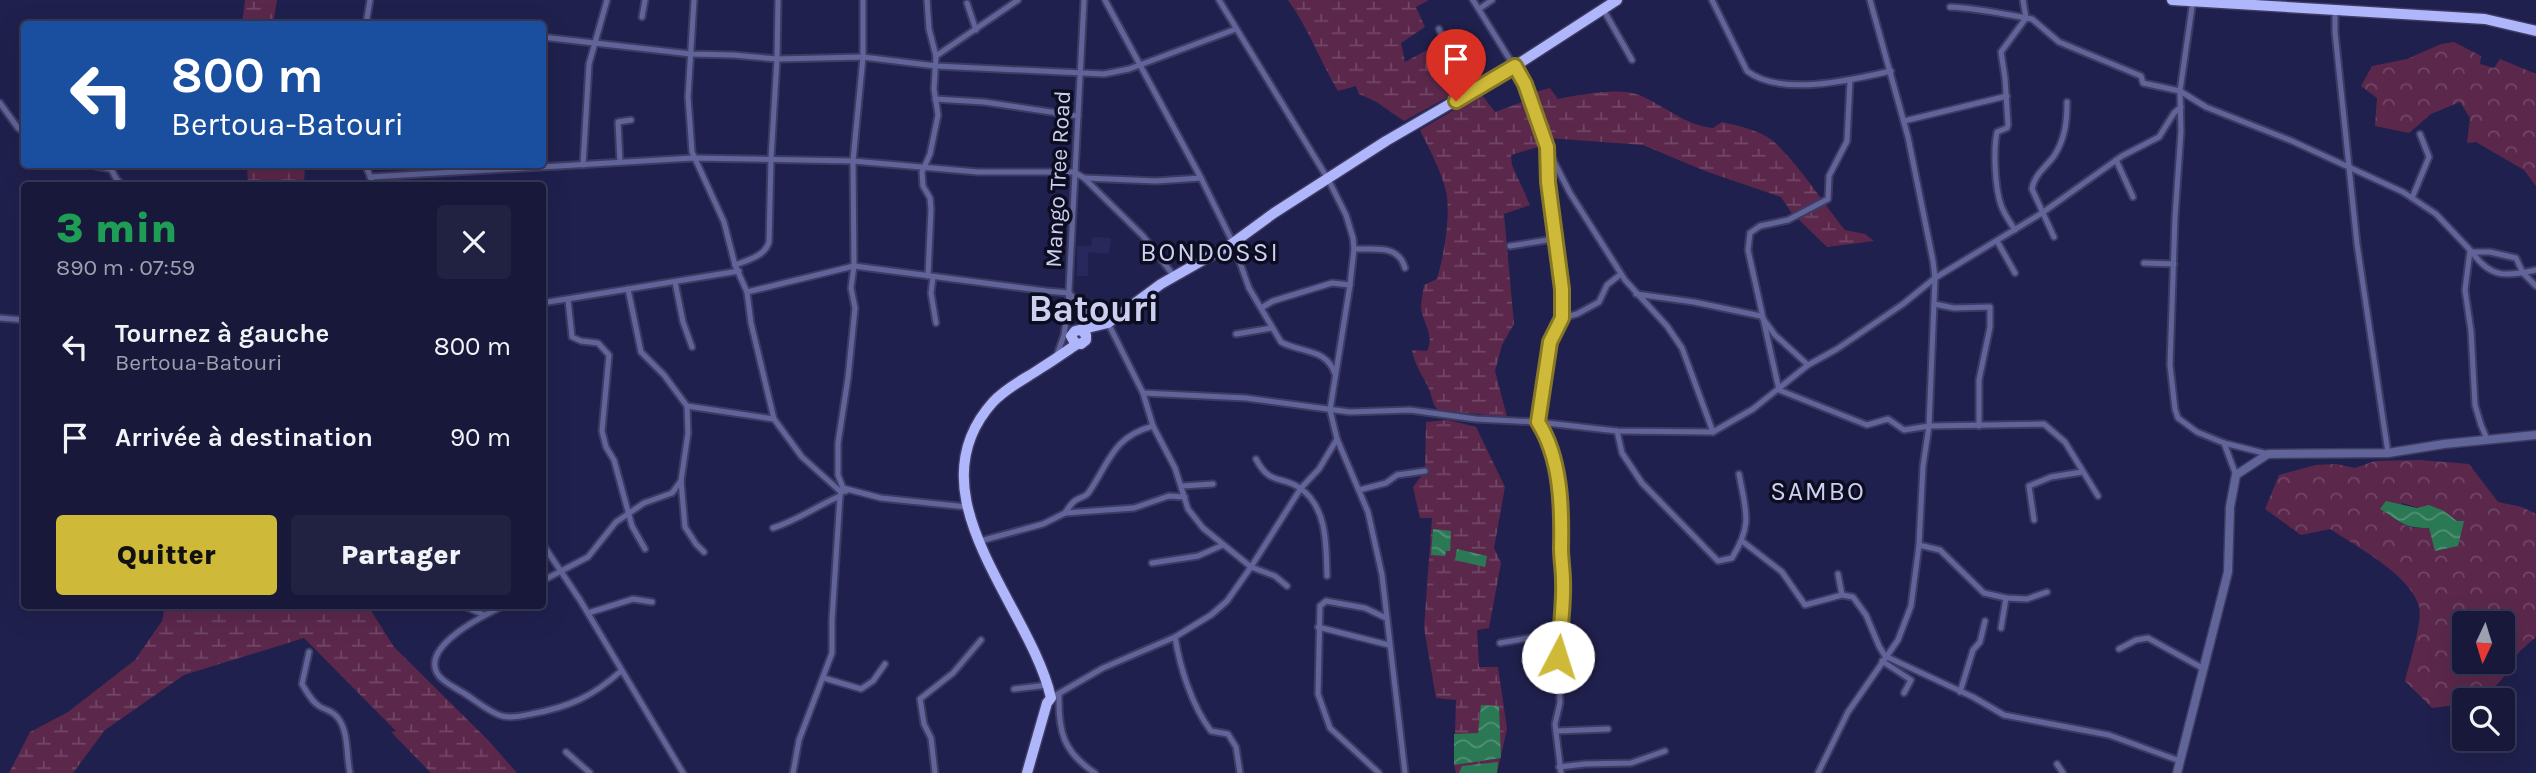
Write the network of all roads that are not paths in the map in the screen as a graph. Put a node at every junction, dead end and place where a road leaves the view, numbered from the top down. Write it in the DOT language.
graph roads {
  1 [pos="370,0"];
  2 [pos="607,0"];
  3 [pos="645,0"];
  4 [pos="694,0"];
  5 [pos="778,0"];
  6 [pos="863,0"];
  7 [pos="927,0"];
  8 [pos="1018,0"];
  9 [pos="1084,0"];
  10 [pos="1105,0"];
  11 [pos="1219,0"];
  12 [pos="1473,0"];
  13 [pos="1492,0"];
  14 [pos="1617,0"];
  15 [pos="1712,0"];
  16 [pos="1870,0"];
  17 [pos="2023,0"];
  18 [pos="2172,0"];
  19 [pos="2194,1"];
  20 [pos="967,3"];
  21 [pos="2340,6"];
  22 [pos="1950,7"];
  23 [pos="1479,9"];
  24 [pos="1603,9"];
  25 [pos="642,17"];
  26 [pos="2026,18"];
  27 [pos="366,21"];
  28 [pos="1236,29"];
  29 [pos="1439,29"];
  30 [pos="976,30"];
  31 [pos="2536,31"];
  32 [pos="546,37"];
  33 [pos="597,43"];
  34 [pos="691,54"];
  35 [pos="936,56"];
  36 [pos="863,57"];
  37 [pos="778,60"];
  38 [pos="1632,60"];
  39 [pos="1141,65"];
  40 [pos="936,66"];
  41 [pos="1515,66"];
  42 [pos="1891,71"];
  43 [pos="1082,74"];
  44 [pos="1850,81"];
  45 [pos="1474,90"];
  46 [pos="2180,91"];
  47 [pos="2007,96"];
  48 [pos="935,99"];
  49 [pos="2067,102"];
  50 [pos="0,103"];
  51 [pos="2181,107"];
  52 [pos="1078,116"];
  53 [pos="631,120"];
  54 [pos="1904,121"];
  55 [pos="21,130"];
  56 [pos="2420,134"];
  57 [pos="1547,147"];
  58 [pos="693,158"];
  59 [pos="771,159"];
  60 [pos="2116,160"];
  61 [pos="853,161"];
  62 [pos="620,162"];
  63 [pos="583,164"];
  64 [pos="546,165"];
  65 [pos="925,166"];
  66 [pos="106,168"];
  67 [pos="367,168"];
  68 [pos="473,168"];
  69 [pos="2349,168"];
  70 [pos="1074,172"];
  71 [pos="370,177"];
  72 [pos="1084,178"];
  73 [pos="1201,178"];
  74 [pos="1328,179"];
  75 [pos="119,182"];
  76 [pos="372,182"];
  77 [pos="2133,197"];
  78 [pos="2413,198"];
  79 [pos="2042,213"];
  80 [pos="2015,230"];
  81 [pos="2054,237"];
  82 [pos="1554,239"];
  83 [pos="1997,241"];
  84 [pos="1233,243"];
  85 [pos="1510,246"];
  86 [pos="1354,249"];
  87 [pos="2471,251"];
  88 [pos="2144,263"];
  89 [pos="2174,264"];
  90 [pos="735,265"];
  91 [pos="854,266"];
  92 [pos="1405,268"];
  93 [pos="2536,270"];
  94 [pos="739,271"];
  95 [pos="2015,273"];
  96 [pos="2523,273"];
  97 [pos="1621,274"];
  98 [pos="930,276"];
  99 [pos="1174,276"];
  100 [pos="1935,278"];
  101 [pos="675,282"];
  102 [pos="1350,285"];
  103 [pos="2536,286"];
  104 [pos="628,289"];
  105 [pos="747,292"];
  106 [pos="1069,293"];
  107 [pos="1636,294"];
  108 [pos="568,300"];
  109 [pos="546,303"];
  110 [pos="1934,304"];
  111 [pos="1261,308"];
  112 [pos="1761,316"];
  113 [pos="0,318"];
  114 [pos="1562,318"];
  115 [pos="21,320"];
  116 [pos="936,323"];
  117 [pos="1104,324"];
  118 [pos="1272,328"];
  119 [pos="1236,334"];
  120 [pos="692,347"];
  121 [pos="1059,355"];
  122 [pos="1338,356"];
  123 [pos="1328,359"];
  124 [pos="1808,365"];
  125 [pos="1335,377"];
  126 [pos="1779,390"];
  127 [pos="1143,393"];
  128 [pos="687,406"];
  129 [pos="1330,410"];
  130 [pos="774,419"];
  131 [pos="1538,422"];
  132 [pos="1153,426"];
  133 [pos="1929,426"];
  134 [pos="1979,426"];
  135 [pos="1617,431"];
  136 [pos="1713,432"];
  137 [pos="2536,435"];
  138 [pos="1337,439"];
  139 [pos="2487,439"];
  140 [pos="2224,443"];
  141 [pos="2388,453"];
  142 [pos="2268,454"];
  143 [pos="1256,459"];
  144 [pos="1425,471"];
  145 [pos="2082,472"];
  146 [pos="1739,474"];
  147 [pos="2236,475"];
  148 [pos="681,481"];
  149 [pos="1213,484"];
  150 [pos="1182,486"];
  151 [pos="1301,488"];
  152 [pos="1359,490"];
  153 [pos="841,492"];
  154 [pos="2098,496"];
  155 [pos="1185,497"];
  156 [pos="967,507"];
  157 [pos="629,513"];
  158 [pos="1065,513"];
  159 [pos="2034,520"];
  160 [pos="773,528"];
  161 [pos="980,541"];
  162 [pos="1742,541"];
  163 [pos="1223,545"];
  164 [pos="1919,545"];
  165 [pos="546,549"];
  166 [pos="645,549"];
  167 [pos="704,552"];
  168 [pos="1152,563"];
  169 [pos="1251,567"];
  170 [pos="560,570"];
  171 [pos="1838,574"];
  172 [pos="1327,576"];
  173 [pos="546,579"];
  174 [pos="1287,586"];
  175 [pos="2047,592"];
  176 [pos="1842,595"];
  177 [pos="2006,598"];
  178 [pos="652,602"];
  179 [pos="471,609"];
  180 [pos="497,609"];
  181 [pos="588,613"];
  182 [pos="484,615"];
  183 [pos="1386,618"];
  184 [pos="1985,621"];
  185 [pos="1318,627"];
  186 [pos="2001,628"];
  187 [pos="1175,637"];
  188 [pos="981,640"];
  189 [pos="1560,640"];
  190 [pos="1500,643"];
  191 [pos="1389,645"];
  192 [pos="2119,649"];
  193 [pos="309,652"];
  194 [pos="1884,658"];
  195 [pos="885,664"];
  196 [pos="2204,669"];
  197 [pos="621,671"];
  198 [pos="824,678"];
  199 [pos="1048,685"];
  200 [pos="1014,689"];
  201 [pos="1961,692"];
  202 [pos="1904,693"];
  203 [pos="1055,696"];
  204 [pos="1608,729"];
  205 [pos="1556,732"];
  206 [pos="1665,751"];
  207 [pos="566,752"];
  208 [pos="2180,761"];
  209 [pos="2057,764"];
  210 [pos="1560,770"];
  211 [pos="682,771"];
  212 [pos="350,773"];
  213 [pos="590,773"];
  214 [pos="674,773"];
  215 [pos="793,773"];
  216 [pos="935,773"];
  217 [pos="1027,773"];
  218 [pos="1095,773"];
  219 [pos="1240,773"];
  220 [pos="1379,773"];
  221 [pos="1405,773"];
  222 [pos="1818,773"];
  223 [pos="2063,773"];
  224 [pos="2177,773"];
  1 -- 27 [label="street"];
  2 -- 33 [label="street"];
  3 -- 25 [label="street"];
  4 -- 34 [label="street"];
  5 -- 37 [label="street"];
  6 -- 36 [label="street"];
  7 -- 35 [label="street"];
  8 -- 30 [label="street"];
  9 -- 43 [label="street, Mango Tree Road"];
  10 -- 39 [label="street"];
  11 -- 28 [label="street"];
  12 -- 23 [label="street"];
  13 -- 23 [label="street"];
  14 -- 24 [label="highway"];
  15 -- 44 [label="street"];
  16 -- 42 [label="street"];
  17 -- 26 [label="street"];
  18 -- 19 [label="highway"];
  19 -- 21 [label="highway"];
  19 -- 46 [label="street"];
  20 -- 30 [label="street"];
  21 -- 31 [label="highway"];
  21 -- 69 [label="street"];
  22 -- 26 [label="street"];
  23 -- 41 [label="street"];
  24 -- 38 [label="street"];
  24 -- 41 [label="highway"];
  26 -- 46 [label="street"];
  26 -- 47 [label="street"];
  28 -- 39 [label="street"];
  28 -- 74 [label="street"];
  29 -- 45 [label="street"];
  30 -- 35 [label="street"];
  32 -- 33 [label="street"];
  33 -- 34 [label="street"];
  33 -- 63 [label="street"];
  34 -- 37 [label="street"];
  34 -- 58 [label="street"];
  35 -- 40 [label="street"];
  36 -- 37 [label="street"];
  36 -- 40 [label="street"];
  36 -- 61 [label="street"];
  37 -- 59 [label="street"];
  39 -- 43 [label="street"];
  39 -- 73 [label="street"];
  40 -- 43 [label="street"];
  40 -- 48 [label="street"];
  41 -- 45 [label="highway"];
  41 -- 57 [label="street"];
  42 -- 44 [label="street"];
  42 -- 54 [label="street"];
  43 -- 52 [label="street, Mango Tree Road"];
  44 -- 112 [label="street"];
  45 -- 74 [label="highway"];
  46 -- 51 [label="street"];
  46 -- 69 [label="street"];
  47 -- 54 [label="street"];
  47 -- 80 [label="street"];
  48 -- 52 [label="street"];
  48 -- 65 [label="street"];
  49 -- 79 [label="street"];
  50 -- 55 [label="street"];
  51 -- 60 [label="street"];
  51 -- 89 [label="street"];
  52 -- 70 [label="street, Mango Tree Road"];
  53 -- 62 [label="street"];
  54 -- 100 [label="street"];
  56 -- 78 [label="street"];
  57 -- 82 [label="street"];
  57 -- 97 [label="street"];
  58 -- 59 [label="street"];
  58 -- 62 [label="street"];
  58 -- 90 [label="street"];
  59 -- 61 [label="street"];
  59 -- 90 [label="street"];
  60 -- 77 [label="street"];
  60 -- 79 [label="street"];
  61 -- 65 [label="street"];
  61 -- 91 [label="street"];
  62 -- 63 [label="street"];
  63 -- 64 [label="street"];
  65 -- 70 [label="street"];
  65 -- 98 [label="street"];
  66 -- 75 [label="street"];
  67 -- 71 [label="street"];
  68 -- 71 [label="street"];
  69 -- 78 [label="street"];
  69 -- 141 [label="street"];
  70 -- 72 [label="street"];
  70 -- 106 [label="street, Mango Tree Road"];
  71 -- 76 [label="street"];
  72 -- 73 [label="street"];
  72 -- 99 [label="street"];
  73 -- 84 [label="street"];
  74 -- 84 [label="highway"];
  74 -- 86 [label="street"];
  78 -- 87 [label="street"];
  79 -- 80 [label="street"];
  79 -- 81 [label="street"];
  80 -- 83 [label="street"];
  82 -- 85 [label="street"];
  82 -- 114 [label="street"];
  83 -- 95 [label="street"];
  83 -- 100 [label="street"];
  84 -- 99 [label="highway"];
  84 -- 111 [label="street"];
  86 -- 92 [label="street"];
  86 -- 102 [label="street"];
  87 -- 96 [label="street"];
  87 -- 96 [label="street"];
  87 -- 139 [label="street"];
  88 -- 89 [label="street"];
  89 -- 140 [label="street"];
  90 -- 94 [label="street"];
  91 -- 98 [label="street"];
  91 -- 105 [label="street"];
  91 -- 153 [label="street"];
  93 -- 96 [label="street"];
  94 -- 101 [label="street"];
  94 -- 105 [label="street"];
  96 -- 103 [label="street"];
  97 -- 107 [label="street"];
  97 -- 114 [label="street"];
  98 -- 106 [label="street"];
  98 -- 116 [label="street"];
  99 -- 117 [label="highway"];
  100 -- 110 [label="street"];
  100 -- 124 [label="street"];
  101 -- 104 [label="street"];
  101 -- 120 [label="street"];
  102 -- 111 [label="street"];
  102 -- 122 [label="street"];
  104 -- 108 [label="street"];
  104 -- 128 [label="street"];
  105 -- 130 [label="street"];
  106 -- 117 [label="street"];
  106 -- 121 [label="street, Mango Tree Road"];
  107 -- 112 [label="street"];
  107 -- 136 [label="street"];
  108 -- 109 [label="street"];
  108 -- 157 [label="street"];
  110 -- 133 [label="street"];
  110 -- 134 [label="street"];
  111 -- 118 [label="street"];
  112 -- 124 [label="street"];
  112 -- 126 [label="street"];
  113 -- 115 [label="street"];
  114 -- 131 [label="street"];
  117 -- 121 [label="highway"];
  117 -- 127 [label="street"];
  118 -- 119 [label="street"];
  118 -- 123 [label="street"];
  121 -- 156 [label="highway"];
  122 -- 123 [label="street"];
  122 -- 125 [label="street"];
  123 -- 125 [label="street"];
  124 -- 126 [label="street"];
  125 -- 129 [label="street"];
  126 -- 133 [label="street"];
  126 -- 136 [label="street"];
  127 -- 129 [label="street"];
  127 -- 132 [label="street"];
  128 -- 130 [label="street"];
  128 -- 148 [label="street"];
  129 -- 131 [label="street"];
  129 -- 138 [label="street"];
  130 -- 153 [label="street"];
  131 -- 135 [label="street"];
  131 -- 189 [label="street"];
  132 -- 150 [label="street"];
  132 -- 158 [label="street"];
  133 -- 134 [label="street"];
  133 -- 164 [label="street"];
  134 -- 145 [label="street"];
  135 -- 136 [label="street"];
  135 -- 162 [label="street"];
  137 -- 139 [label="street"];
  138 -- 151 [label="street"];
  138 -- 152 [label="street"];
  139 -- 141 [label="street"];
  140 -- 142 [label="street"];
  140 -- 147 [label="street"];
  141 -- 142 [label="street"];
  142 -- 147 [label="street"];
  143 -- 151 [label="street"];
  144 -- 152 [label="street"];
  145 -- 154 [label="street"];
  145 -- 159 [label="street"];
  146 -- 162 [label="street"];
  147 -- 196 [label="street"];
  148 -- 157 [label="street"];
  148 -- 167 [label="street"];
  149 -- 150 [label="street"];
  150 -- 155 [label="street"];
  151 -- 169 [label="street"];
  151 -- 172 [label="street"];
  152 -- 183 [label="street"];
  153 -- 156 [label="street"];
  153 -- 160 [label="street"];
  153 -- 198 [label="street"];
  155 -- 158 [label="street"];
  155 -- 163 [label="street"];
  156 -- 161 [label="highway"];
  157 -- 166 [label="street"];
  157 -- 170 [label="street"];
  158 -- 161 [label="street"];
  161 -- 199 [label="highway"];
  162 -- 176 [label="street"];
  163 -- 168 [label="street"];
  163 -- 169 [label="street"];
  164 -- 177 [label="street"];
  164 -- 194 [label="street"];
  165 -- 170 [label="street"];
  169 -- 174 [label="street"];
  169 -- 187 [label="street"];
  170 -- 173 [label="street"];
  170 -- 181 [label="street"];
  171 -- 176 [label="street"];
  175 -- 177 [label="street"];
  176 -- 194 [label="street"];
  177 -- 186 [label="street"];
  178 -- 181 [label="street"];
  179 -- 182 [label="street"];
  180 -- 182 [label="street"];
  181 -- 197 [label="street"];
  182 -- 197 [label="street"];
  183 -- 185 [label="street"];
  183 -- 191 [label="street"];
  184 -- 201 [label="street"];
  185 -- 191 [label="street"];
  185 -- 220 [label="street"];
  187 -- 203 [label="street"];
  187 -- 219 [label="street"];
  188 -- 216 [label="street"];
  189 -- 190 [label="street"];
  189 -- 205 [label="street"];
  191 -- 221 [label="street"];
  192 -- 196 [label="street"];
  193 -- 212 [label="street"];
  194 -- 201 [label="street"];
  194 -- 202 [label="street"];
  194 -- 222 [label="street"];
  195 -- 198 [label="street"];
  196 -- 208 [label="street"];
  197 -- 211 [label="street"];
  198 -- 215 [label="street"];
  199 -- 200 [label="street"];
  199 -- 203 [label="highway"];
  201 -- 208 [label="street"];
  203 -- 217 [label="highway"];
  203 -- 218 [label="street"];
  204 -- 205 [label="street"];
  205 -- 210 [label="street"];
  206 -- 210 [label="street"];
  207 -- 213 [label="street"];
  208 -- 224 [label="street"];
  209 -- 223 [label="street"];
  211 -- 214 [label="street"];
}
